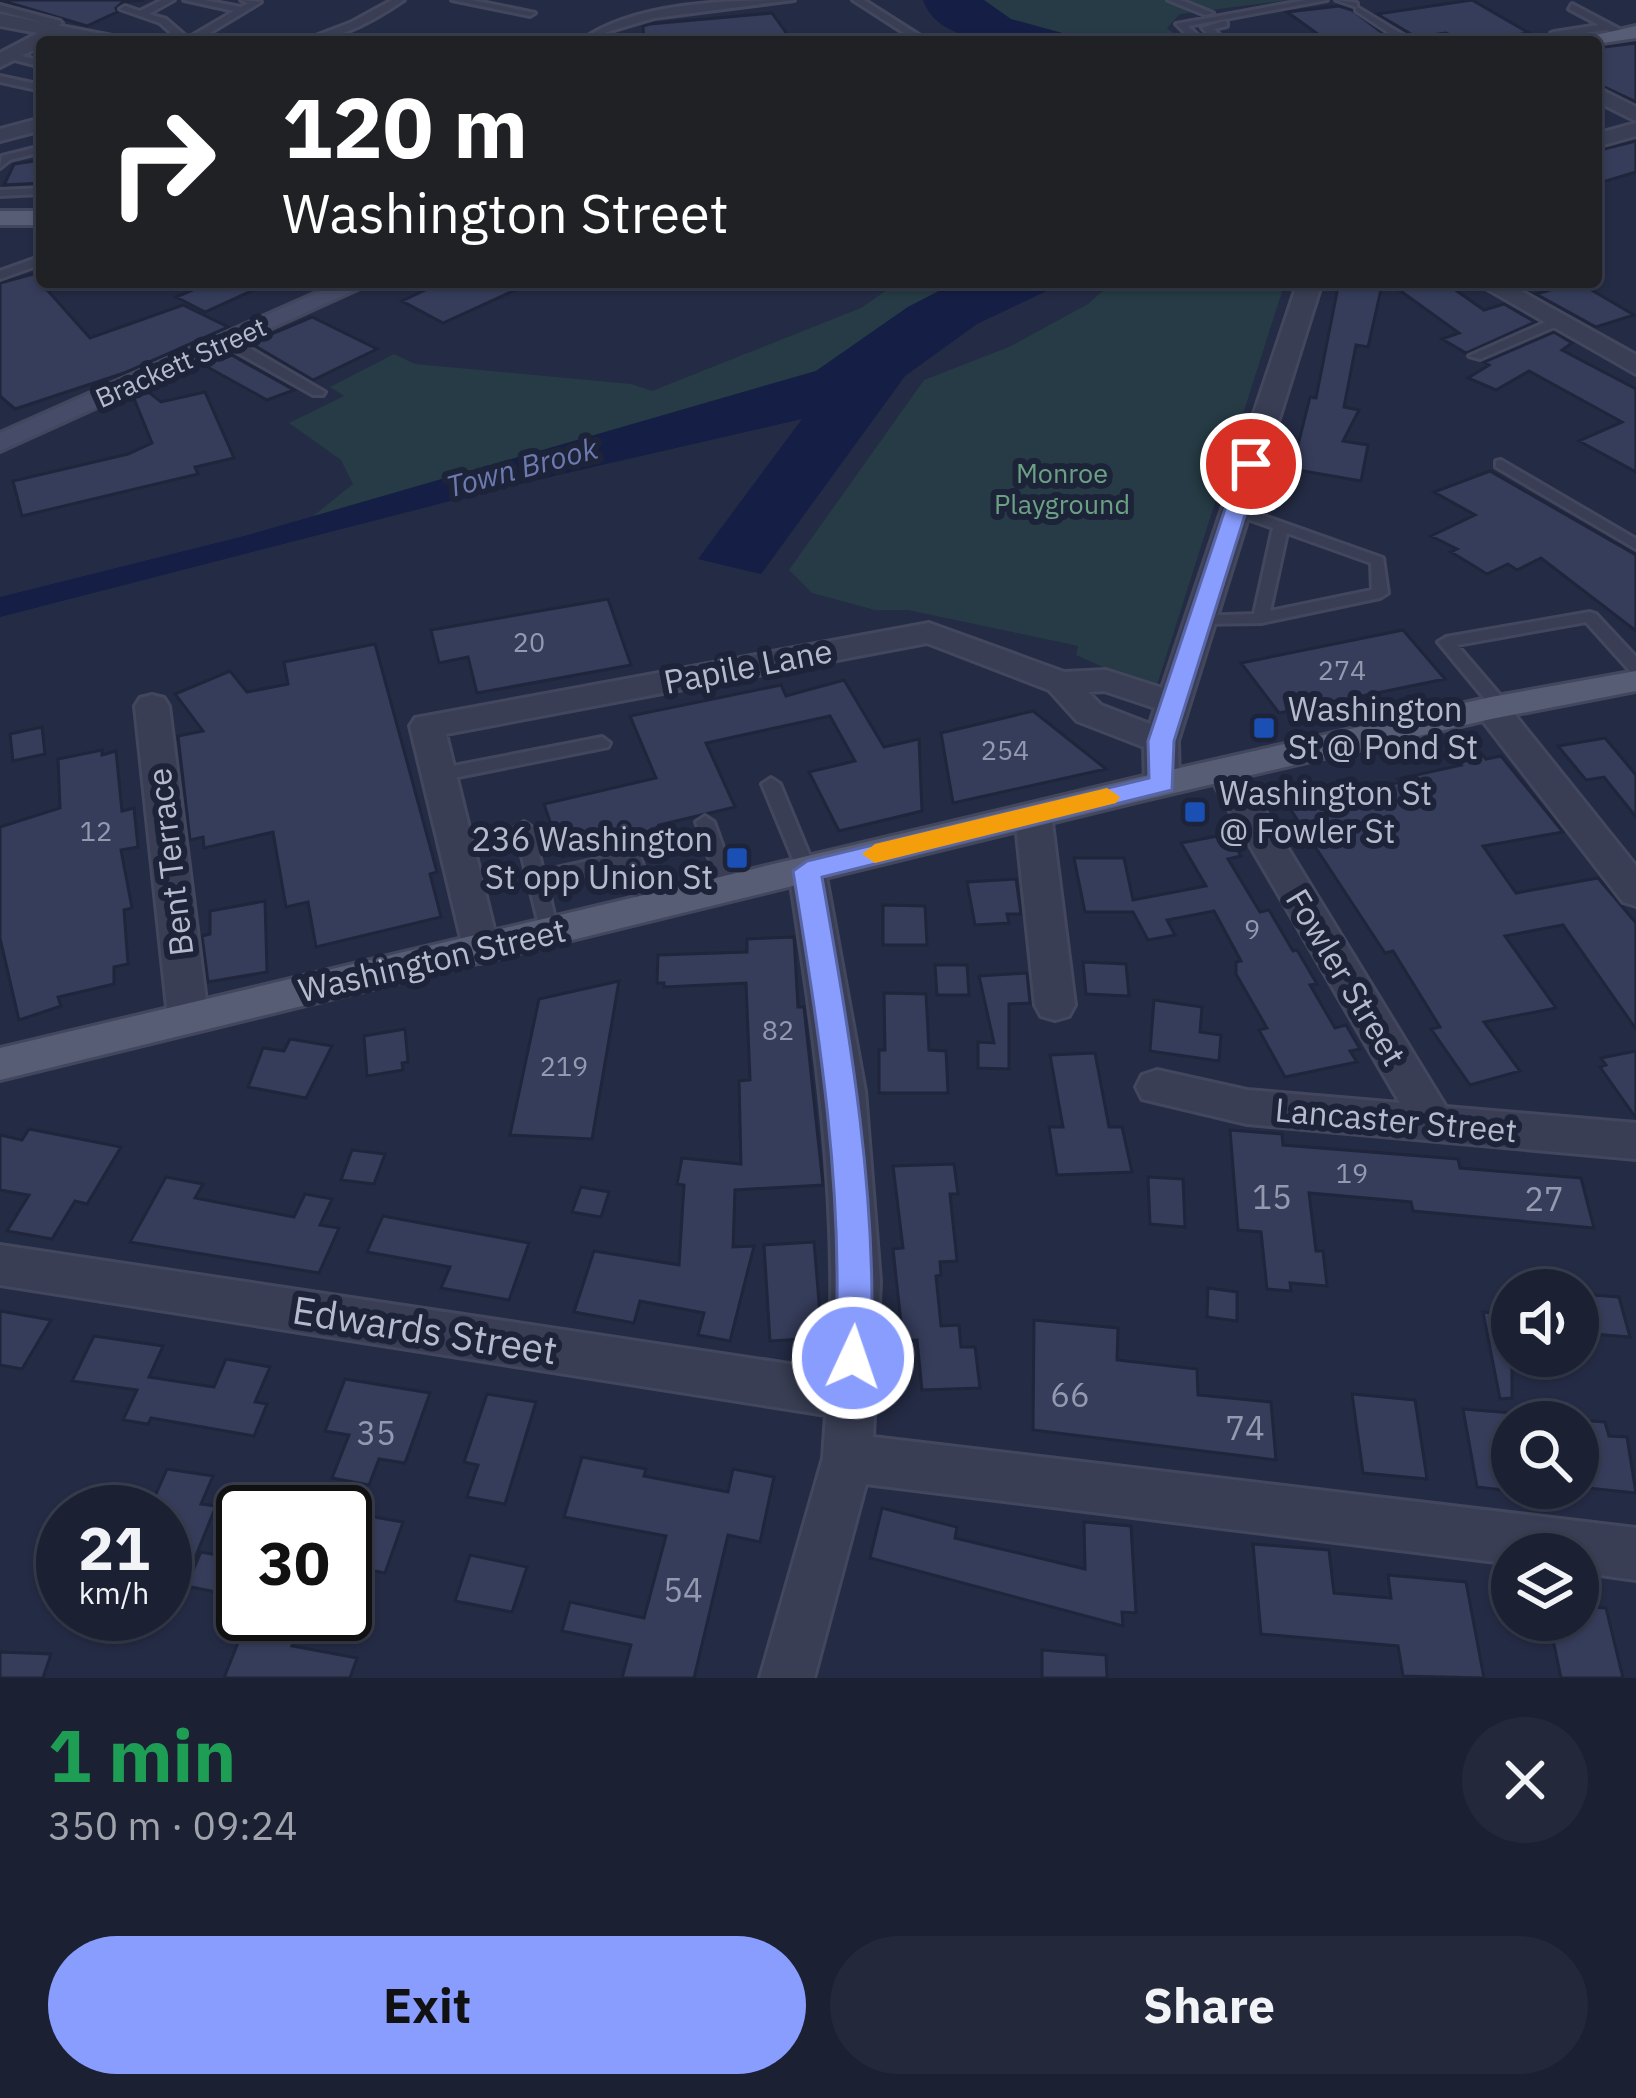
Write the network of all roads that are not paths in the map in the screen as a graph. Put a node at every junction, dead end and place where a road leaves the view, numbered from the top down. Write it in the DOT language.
graph roads {
  1 [pos="170,0"];
  2 [pos="189,0"];
  3 [pos="398,0"];
  4 [pos="457,0"];
  5 [pos="789,0"];
  6 [pos="858,0"];
  7 [pos="1173,0"];
  8 [pos="1322,0"];
  9 [pos="1341,0"];
  10 [pos="244,5"];
  11 [pos="1572,7"];
  12 [pos="0,8"];
  13 [pos="125,9"];
  14 [pos="530,13"];
  15 [pos="141,14"];
  16 [pos="1217,15"];
  17 [pos="0,20"];
  18 [pos="1229,23"];
  19 [pos="57,27"];
  20 [pos="1626,34"];
  21 [pos="42,36"];
  22 [pos="90,36"];
  23 [pos="181,36"];
  24 [pos="197,36"];
  25 [pos="322,36"];
  26 [pos="592,36"];
  27 [pos="915,36"];
  28 [pos="1192,36"];
  29 [pos="1216,36"];
  30 [pos="1401,36"];
  31 [pos="36,40"];
  32 [pos="5,59"];
  33 [pos="36,63"];
  34 [pos="0,79"];
  35 [pos="36,87"];
  36 [pos="1602,96"];
  37 [pos="1636,116"];
  38 [pos="36,126"];
  39 [pos="1636,129"];
  40 [pos="0,135"];
  41 [pos="1602,139"];
  42 [pos="36,148"];
  43 [pos="36,149"];
  44 [pos="0,155"];
  45 [pos="0,166"];
  46 [pos="36,190"];
  47 [pos="0,193"];
  48 [pos="0,218"];
  49 [pos="36,218"];
  50 [pos="36,262"];
  51 [pos="0,275"];
  52 [pos="348,288"];
  53 [pos="1308,288"];
  54 [pos="1497,288"];
  55 [pos="1555,322"];
  56 [pos="1636,335"];
  57 [pos="229,342"];
  58 [pos="1601,347"];
  59 [pos="1475,356"];
  60 [pos="1636,366"];
  61 [pos="318,392"];
  62 [pos="0,443"];
  63 [pos="1501,464"];
  64 [pos="1236,510"];
  65 [pos="1281,526"];
  66 [pos="1636,544"];
  67 [pos="1262,618"];
  68 [pos="1200,621"];
  69 [pos="1636,667"];
  70 [pos="1636,681"];
  71 [pos="1061,683"];
  72 [pos="1173,703"];
  73 [pos="152,706"];
  74 [pos="1496,707"];
  75 [pos="1161,741"];
  76 [pos="602,743"];
  77 [pos="1223,770"];
  78 [pos="438,775"];
  79 [pos="771,784"];
  80 [pos="1162,784"];
  81 [pos="1033,815"];
  82 [pos="705,822"];
  83 [pos="524,827"];
  84 [pos="807,871"];
  85 [pos="537,879"];
  86 [pos="729,889"];
  87 [pos="1636,892"];
  88 [pos="649,908"];
  89 [pos="549,932"];
  90 [pos="480,949"];
  91 [pos="1055,1005"];
  92 [pos="188,1018"];
  93 [pos="0,1064"];
  94 [pos="1157,1087"];
  95 [pos="1433,1122"];
  96 [pos="1636,1141"];
  97 [pos="0,1265"];
  98 [pos="851,1396"];
  99 [pos="848,1458"];
  100 [pos="1636,1554"];
  101 [pos="787,1678"];
  1 -- 15 [label="lane"];
  2 -- 10 [label="lane"];
  3 -- 25 [label="lane"];
  4 -- 14 [label="lane"];
  5 -- 26 [label="lane"];
  6 -- 27 [label="lane"];
  7 -- 16 [label="lane"];
  8 -- 16 [label="lane"];
  9 -- 30 [label="lane"];
  10 -- 24 [label="lane"];
  11 -- 20 [label="lane"];
  12 -- 19 [label="lane"];
  13 -- 15 [label="lane"];
  15 -- 23 [label="lane"];
  16 -- 28 [label="lane"];
  17 -- 19 [label="street"];
  18 -- 29 [label="lane"];
  19 -- 21 [label="street"];
  19 -- 22 [label="street"];
  31 -- 32 [label="street"];
  32 -- 33 [label="lane"];
  34 -- 35 [label="lane"];
  36 -- 37 [label="street"];
  38 -- 40 [label="street"];
  39 -- 41 [label="street"];
  42 -- 44 [label="lane"];
  43 -- 45 [label="lane"];
  46 -- 47 [label="lane"];
  48 -- 49 [label="main road"];
  50 -- 51 [label="lane"];
  52 -- 57 [label="street, Brackett Street"];
  53 -- 64 [label="street"];
  54 -- 55 [label="street"];
  55 -- 58 [label="street"];
  55 -- 59 [label="lane"];
  56 -- 58 [label="street"];
  57 -- 61 [label="lane"];
  57 -- 62 [label="street, Brackett Street"];
  58 -- 60 [label="street"];
  63 -- 66 [label="lane"];
  64 -- 65 [label="lane"];
  64 -- 68 [label="street"];
  65 -- 67 [label="lane"];
  65 -- 67 [label="lane"];
  67 -- 68 [label="lane"];
  68 -- 72 [label="street"];
  69 -- 74 [label="lane"];
  70 -- 74 [label="main road, Washington Street"];
  71 -- 72 [label="street, Papile Lane"];
  71 -- 75 [label="street, Papile Lane"];
  71 -- 78 [label="street, Papile Lane"];
  72 -- 75 [label="street"];
  73 -- 92 [label="street, Bent Terrace"];
  74 -- 77 [label="main road, Washington Street"];
  74 -- 87 [label="street"];
  75 -- 80 [label="street"];
  76 -- 78 [label="lane"];
  77 -- 80 [label="main road, Washington Street"];
  77 -- 95 [label="street, Fowler Street"];
  78 -- 90 [label="street"];
  79 -- 84 [label="lane"];
  80 -- 81 [label="main road, Washington Street"];
  81 -- 84 [label="main road, Washington Street"];
  81 -- 91 [label="street"];
  82 -- 86 [label="lane"];
  83 -- 85 [label="lane"];
  84 -- 86 [label="main road, Washington Street"];
  84 -- 98 [label="street"];
  85 -- 88 [label="lane"];
  85 -- 89 [label="lane"];
  86 -- 88 [label="main road, Washington Street"];
  88 -- 89 [label="main road, Washington Street"];
  89 -- 90 [label="main road, Washington Street"];
  90 -- 92 [label="main road, Washington Street"];
  92 -- 93 [label="main road, Washington Street"];
  94 -- 95 [label="street, Lancaster Street"];
  95 -- 96 [label="street, Lancaster Street"];
  97 -- 98 [label="street, Edwards Street"];
  98 -- 99 [label="street"];
  99 -- 100 [label="street"];
  99 -- 101 [label="street"];
}
